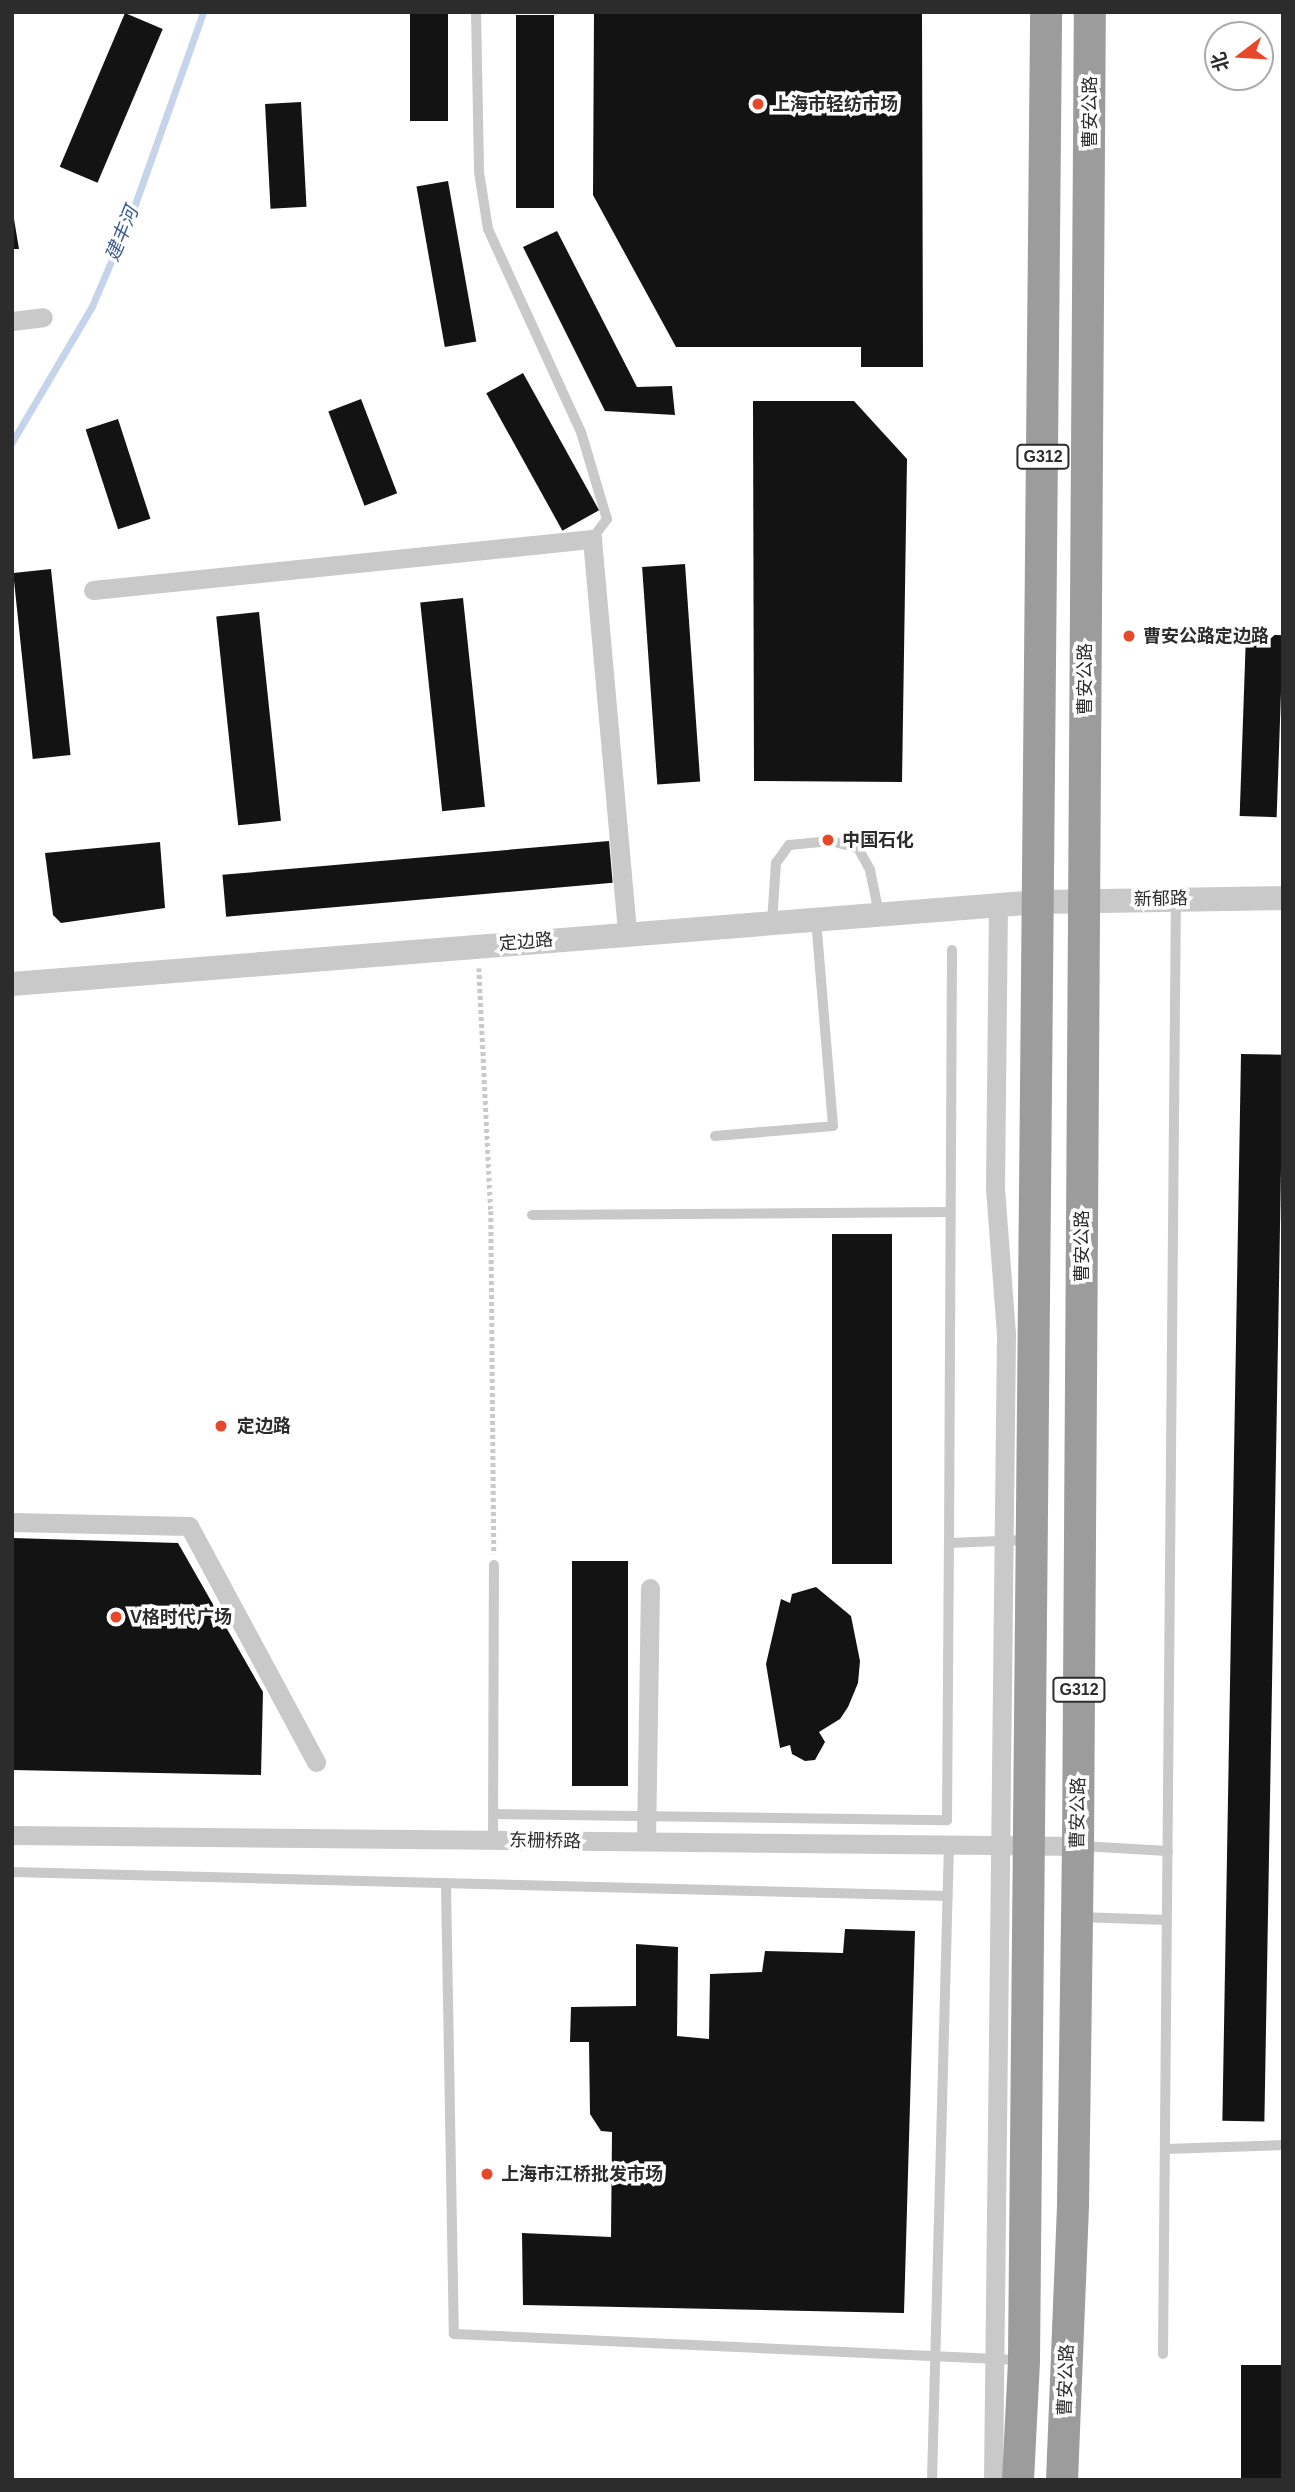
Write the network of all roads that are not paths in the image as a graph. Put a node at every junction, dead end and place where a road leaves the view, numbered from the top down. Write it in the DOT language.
graph roads {
  1 [pos="476,12"];
  2 [pos="1046,12"];
  3 [pos="1090,12"];
  4 [pos="43,317"];
  5 [pos="12,321"];
  6 [pos="592,539"];
  7 [pos="93,590"];
  8 [pos="1283,898"];
  9 [pos="1176,899"];
  10 [pos="1083,900"];
  11 [pos="1039,902"];
  12 [pos="998,905"];
  13 [pos="879,914"];
  14 [pos="816,919"];
  15 [pos="772,923"];
  16 [pos="627,934"];
  17 [pos="951,950"];
  18 [pos="12,984"];
  19 [pos="715,1136"];
  20 [pos="949,1212"];
  21 [pos="532,1215"];
  22 [pos="12,1522"];
  23 [pos="1017,1540"];
  24 [pos="948,1542"];
  25 [pos="494,1565"];
  26 [pos="650,1588"];
  27 [pos="316,1762"];
  28 [pos="494,1814"];
  29 [pos="646,1816"];
  30 [pos="12,1835"];
  31 [pos="493,1840"];
  32 [pos="646,1842"];
  33 [pos="949,1845"];
  34 [pos="1014,1846"];
  35 [pos="1079,1846"];
  36 [pos="1168,1850"];
  37 [pos="12,1872"];
  38 [pos="446,1885"];
  39 [pos="948,1896"];
  40 [pos="1075,1917"];
  41 [pos="1167,1920"];
  42 [pos="1283,2145"];
  43 [pos="1165,2149"];
  44 [pos="938,2353"];
  45 [pos="1163,2354"];
  46 [pos="1010,2359"];
  47 [pos="932,2480"];
  48 [pos="993,2480"];
  49 [pos="1018,2480"];
  50 [pos="1062,2480"];
  1 -- 6 [label="lane"];
  2 -- 11 [label="highway, G312"];
  3 -- 10 [label="highway, 曹安公路 / G312"];
  4 -- 5 [label="street"];
  6 -- 7 [label="street"];
  6 -- 16 [label="street"];
  8 -- 9 [label="street, 新郁路"];
  9 -- 10 [label="street, 新郁路"];
  9 -- 36 [label="lane"];
  10 -- 11 [label="street, 新郁路"];
  10 -- 35 [label="highway, 曹安公路 / G312"];
  11 -- 12 [label="street, 定边路"];
  11 -- 23 [label="highway, G312"];
  12 -- 13 [label="street, 定边路"];
  12 -- 23 [label="street"];
  13 -- 14 [label="street, 定边路"];
  13 -- 15 [label="lane"];
  14 -- 15 [label="street, 定边路"];
  14 -- 19 [label="lane"];
  15 -- 16 [label="street, 定边路"];
  16 -- 18 [label="street, 定边路"];
  17 -- 20 [label="lane"];
  20 -- 21 [label="lane"];
  20 -- 24 [label="lane"];
  22 -- 27 [label="street"];
  23 -- 24 [label="lane"];
  23 -- 34 [label="highway, G312"];
  24 -- 29 [label="lane"];
  25 -- 28 [label="lane"];
  26 -- 29 [label="street"];
  28 -- 29 [label="lane"];
  28 -- 31 [label="lane"];
  29 -- 32 [label="street"];
  30 -- 31 [label="street, 东栅桥路"];
  31 -- 32 [label="street, 东栅桥路"];
  32 -- 33 [label="street, 东栅桥路"];
  33 -- 34 [label="street, 东栅桥路"];
  33 -- 39 [label="lane"];
  34 -- 35 [label="street, 东栅桥路"];
  34 -- 46 [label="highway, G312"];
  35 -- 36 [label="lane"];
  35 -- 40 [label="highway, 曹安公路 / G312"];
  36 -- 41 [label="lane"];
  37 -- 38 [label="lane"];
  38 -- 39 [label="lane"];
  38 -- 44 [label="lane"];
  39 -- 44 [label="lane"];
  40 -- 41 [label="lane"];
  40 -- 50 [label="highway, 曹安公路 / G312"];
  41 -- 43 [label="lane"];
  42 -- 43 [label="lane"];
  43 -- 45 [label="lane"];
  44 -- 46 [label="lane"];
  44 -- 47 [label="lane"];
  46 -- 48 [label="street"];
  46 -- 49 [label="highway, G312"];
}
